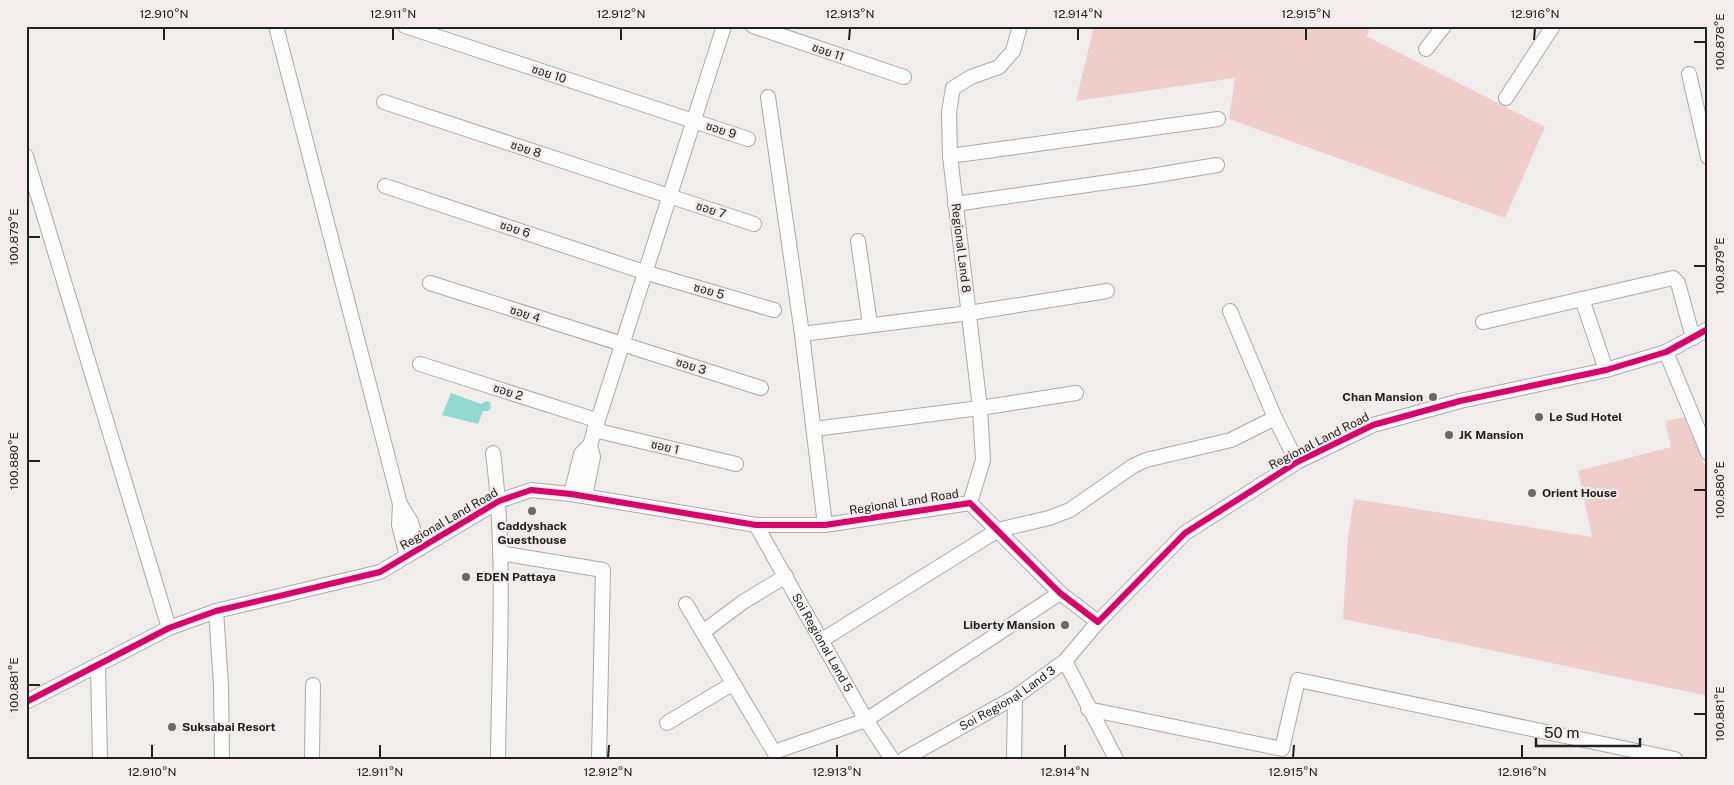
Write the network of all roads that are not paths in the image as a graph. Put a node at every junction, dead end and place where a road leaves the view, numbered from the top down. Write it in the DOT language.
graph roads {
  1 [pos="276,26"];
  2 [pos="405,26"];
  3 [pos="724,26"];
  4 [pos="753,26"];
  5 [pos="1020,26"];
  6 [pos="1444,26"];
  7 [pos="1553,26"];
  8 [pos="1426,50"];
  9 [pos="1689,74"];
  10 [pos="904,77"];
  11 [pos="768,97"];
  12 [pos="1506,98"];
  13 [pos="384,102"];
  14 [pos="1218,119"];
  15 [pos="694,121"];
  16 [pos="748,139"];
  17 [pos="26,156"];
  18 [pos="950,156"];
  19 [pos="1708,158"];
  20 [pos="1217,164"];
  21 [pos="385,186"];
  22 [pos="669,196"];
  23 [pos="955,204"];
  24 [pos="754,224"];
  25 [pos="858,241"];
  26 [pos="644,272"];
  27 [pos="430,283"];
  28 [pos="1107,291"];
  29 [pos="1582,299"];
  30 [pos="774,310"];
  31 [pos="1230,310"];
  32 [pos="969,313"];
  33 [pos="1483,322"];
  34 [pos="870,324"];
  35 [pos="1708,329"];
  36 [pos="802,334"];
  37 [pos="1693,338"];
  38 [pos="621,345"];
  39 [pos="1666,352"];
  40 [pos="420,364"];
  41 [pos="1606,370"];
  42 [pos="760,388"];
  43 [pos="1076,392"];
  44 [pos="980,408"];
  45 [pos="1275,418"];
  46 [pos="595,425"];
  47 [pos="814,429"];
  48 [pos="493,453"];
  49 [pos="1708,453"];
  50 [pos="1296,462"];
  51 [pos="736,464"];
  52 [pos="578,495"];
  53 [pos="499,501"];
  54 [pos="970,503"];
  55 [pos="756,525"];
  56 [pos="825,525"];
  57 [pos="998,530"];
  58 [pos="413,553"];
  59 [pos="500,553"];
  60 [pos="786,576"];
  61 [pos="1060,593"];
  62 [pos="686,604"];
  63 [pos="216,611"];
  64 [pos="1098,622"];
  65 [pos="169,628"];
  66 [pos="703,632"];
  67 [pos="822,640"];
  68 [pos="1065,661"];
  69 [pos="98,667"];
  70 [pos="732,684"];
  71 [pos="313,685"];
  72 [pos="1015,696"];
  73 [pos="26,702"];
  74 [pos="1088,709"];
  75 [pos="866,720"];
  76 [pos="667,723"];
  77 [pos="100,759"];
  78 [pos="222,759"];
  79 [pos="312,759"];
  80 [pos="498,759"];
  81 [pos="599,759"];
  82 [pos="892,759"];
  83 [pos="904,759"];
  84 [pos="1014,759"];
  85 [pos="1116,759"];
  86 [pos="1675,759"];
  1 -- 58 [label="street"];
  2 -- 15 [label="street, ซอย 10"];
  3 -- 15 [label="street"];
  4 -- 10 [label="street, ซอย 11"];
  5 -- 18 [label="street, Regional Land 8"];
  6 -- 8 [label="street"];
  7 -- 12 [label="street"];
  9 -- 19 [label="street"];
  11 -- 36 [label="street"];
  13 -- 22 [label="street, ซอย 8"];
  14 -- 18 [label="street"];
  15 -- 16 [label="street, ซอย 9"];
  15 -- 22 [label="street"];
  17 -- 65 [label="street"];
  18 -- 23 [label="street, Regional Land 8"];
  20 -- 23 [label="street"];
  21 -- 26 [label="street, ซอย 6"];
  22 -- 24 [label="street, ซอย 7"];
  22 -- 26 [label="street"];
  23 -- 32 [label="street, Regional Land 8"];
  25 -- 34 [label="street"];
  26 -- 30 [label="street, ซอย 5"];
  26 -- 38 [label="street"];
  27 -- 38 [label="street, ซอย 4"];
  28 -- 32 [label="street"];
  29 -- 33 [label="street"];
  29 -- 37 [label="street"];
  29 -- 41 [label="street"];
  31 -- 45 [label="street"];
  32 -- 34 [label="street"];
  32 -- 44 [label="street, Regional Land 8"];
  34 -- 36 [label="street"];
  35 -- 37 [label="street, Regional Land Road"];
  36 -- 47 [label="street"];
  37 -- 39 [label="street, Regional Land Road"];
  38 -- 42 [label="street, ซอย 3"];
  38 -- 46 [label="street"];
  39 -- 41 [label="street, Regional Land Road"];
  39 -- 49 [label="street"];
  40 -- 46 [label="street, ซอย 2"];
  41 -- 50 [label="street, Regional Land Road"];
  43 -- 44 [label="street"];
  44 -- 47 [label="street"];
  44 -- 54 [label="street, Regional Land 8"];
  45 -- 50 [label="street"];
  45 -- 57 [label="street"];
  46 -- 51 [label="street, ซอย 1"];
  46 -- 52 [label="street"];
  47 -- 56 [label="street"];
  48 -- 53 [label="street"];
  50 -- 64 [label="street, Regional Land Road"];
  52 -- 53 [label="street, Regional Land Road"];
  52 -- 55 [label="street, Regional Land Road"];
  53 -- 58 [label="street, Regional Land Road"];
  53 -- 59 [label="street"];
  54 -- 56 [label="street, Regional Land Road"];
  54 -- 57 [label="street, Regional Land Road"];
  55 -- 56 [label="street, Regional Land Road"];
  55 -- 60 [label="street, Soi Regional Land 5"];
  57 -- 61 [label="street, Regional Land Road"];
  57 -- 67 [label="street"];
  58 -- 63 [label="street, Regional Land Road"];
  59 -- 80 [label="street"];
  59 -- 81 [label="street"];
  60 -- 66 [label="street"];
  60 -- 67 [label="street, Soi Regional Land 5"];
  61 -- 64 [label="street, Regional Land Road"];
  61 -- 75 [label="street"];
  62 -- 66 [label="street"];
  63 -- 65 [label="street, Regional Land Road"];
  63 -- 78 [label="street"];
  64 -- 68 [label="street, Soi Regional Land 3"];
  65 -- 69 [label="street, Regional Land Road"];
  66 -- 70 [label="street"];
  67 -- 75 [label="street, Soi Regional Land 5"];
  68 -- 72 [label="street, Soi Regional Land 3"];
  68 -- 74 [label="street"];
  69 -- 73 [label="street, Regional Land Road"];
  69 -- 77 [label="street"];
  70 -- 75 [label="street"];
  70 -- 76 [label="street"];
  71 -- 79 [label="street"];
  72 -- 83 [label="street, Soi Regional Land 3"];
  72 -- 84 [label="street"];
  74 -- 85 [label="street"];
  74 -- 86 [label="street"];
  75 -- 82 [label="street, Soi Regional Land 5"];
}
